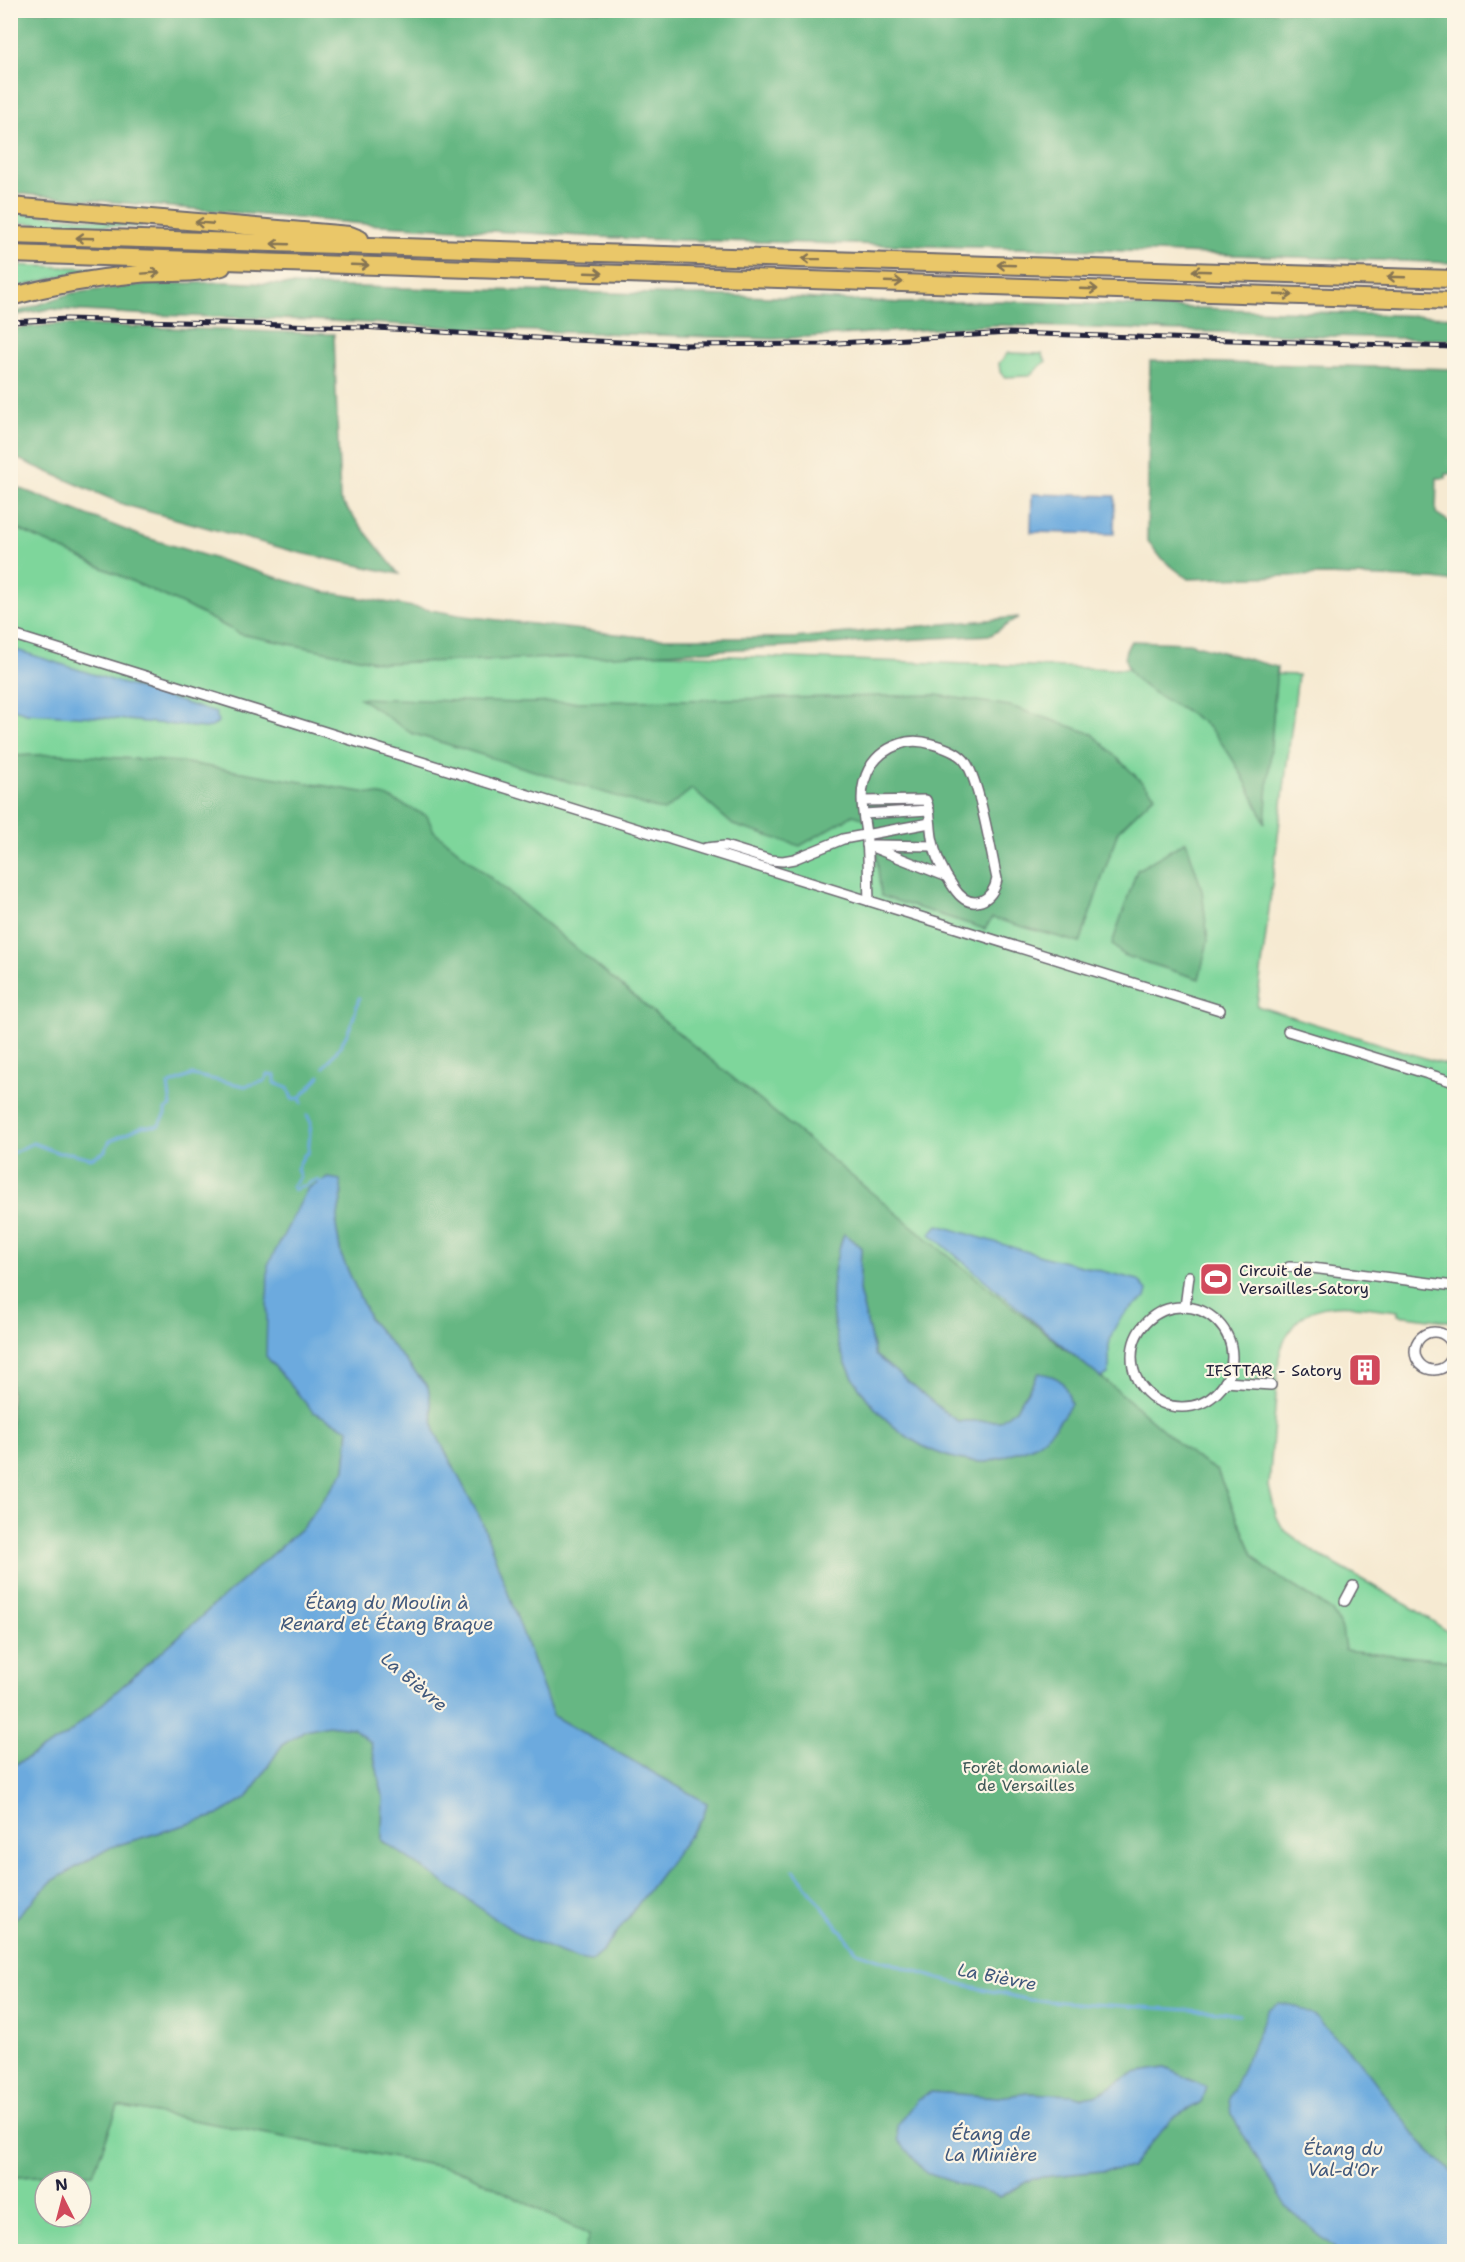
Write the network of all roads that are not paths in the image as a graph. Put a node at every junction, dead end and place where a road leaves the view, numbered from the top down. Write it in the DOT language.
graph roads {
  1 [pos="10,206"];
  2 [pos="10,236"];
  3 [pos="380,247"];
  4 [pos="10,254"];
  5 [pos="239,261"];
  6 [pos="1455,279"];
  7 [pos="10,297"];
  8 [pos="1455,301"];
  9 [pos="10,634"];
  10 [pos="863,801"];
  11 [pos="929,810"];
  12 [pos="864,814"];
  13 [pos="930,823"];
  14 [pos="866,833"];
  15 [pos="867,845"];
  16 [pos="934,846"];
  17 [pos="700,848"];
  18 [pos="945,876"];
  19 [pos="869,901"];
  20 [pos="1220,1010"];
  21 [pos="1288,1031"];
  22 [pos="1455,1082"];
  23 [pos="1289,1267"];
  24 [pos="1189,1276"];
  25 [pos="1455,1286"];
  26 [pos="1185,1307"];
  27 [pos="1442,1334"];
  28 [pos="1455,1336"];
  29 [pos="1453,1345"];
  30 [pos="1225,1382"];
  31 [pos="1271,1385"];
  32 [pos="1353,1586"];
  33 [pos="1344,1601"];
  3 -- 1 [label="highway, one-way"];
  3 -- 2 [label="highway, one-way"];
  6 -- 3 [label="highway, one-way"];
  4 -- 5 [label="highway"];
  7 -- 5 [label="highway, one-way"];
  5 -- 8 [label="highway, one-way"];
  9 -- 17 [label="street"];
  10 -- 11 [label="street"];
  10 -- 12 [label="street"];
  10 -- 18 [label="street"];
  11 -- 12 [label="street"];
  11 -- 13 [label="street"];
  12 -- 14 [label="street"];
  13 -- 14 [label="street"];
  13 -- 16 [label="street"];
  14 -- 15 [label="street"];
  14 -- 17 [label="street"];
  15 -- 16 [label="street"];
  15 -- 18 [label="street"];
  15 -- 19 [label="street"];
  16 -- 18 [label="street"];
  17 -- 19 [label="street"];
  19 -- 20 [label="street"];
  21 -- 22 [label="street"];
  23 -- 25 [label="street"];
  24 -- 26 [label="street"];
  26 -- 30 [label="street"];
  26 -- 30 [label="street"];
  27 -- 28 [label="street"];
  27 -- 29 [label="street"];
  27 -- 29 [label="street"];
  30 -- 31 [label="street"];
  32 -- 33 [label="street"];
}
